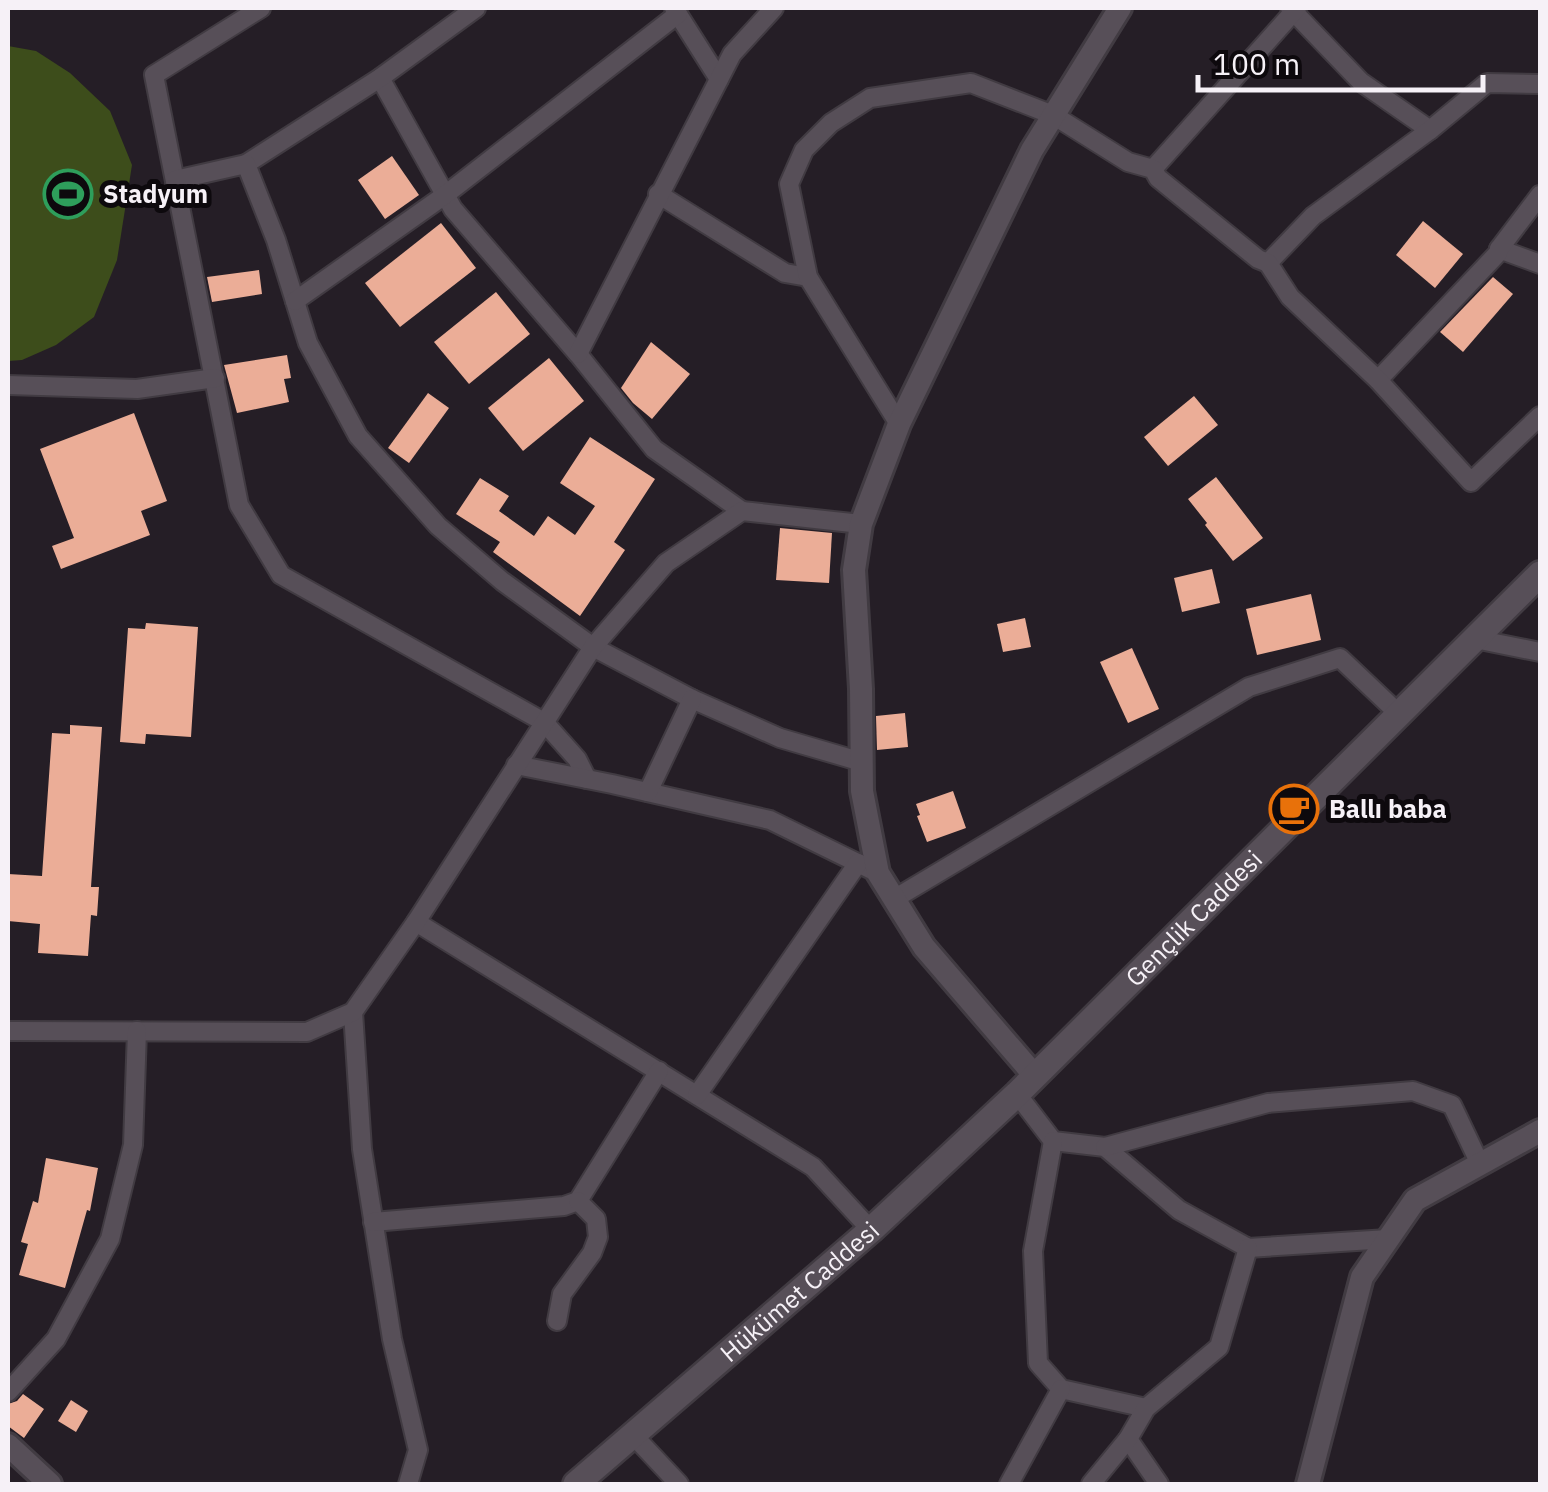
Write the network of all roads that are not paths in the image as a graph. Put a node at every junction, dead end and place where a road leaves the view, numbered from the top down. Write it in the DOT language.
graph roads {
  1 [pos="260,8"];
  2 [pos="476,8"];
  3 [pos="774,8"];
  4 [pos="1120,8"];
  5 [pos="1294,9"];
  6 [pos="676,10"];
  7 [pos="239,13"];
  8 [pos="380,78"];
  9 [pos="718,79"];
  10 [pos="1540,84"];
  11 [pos="1053,115"];
  12 [pos="1430,130"];
  13 [pos="246,164"];
  14 [pos="1153,169"];
  15 [pos="175,180"];
  16 [pos="658,194"];
  17 [pos="446,195"];
  18 [pos="1540,195"];
  19 [pos="1499,249"];
  20 [pos="1268,263"];
  21 [pos="1540,264"];
  22 [pos="808,276"];
  23 [pos="296,302"];
  24 [pos="578,354"];
  25 [pos="215,378"];
  26 [pos="1378,380"];
  27 [pos="8,385"];
  28 [pos="1540,416"];
  29 [pos="898,424"];
  30 [pos="742,510"];
  31 [pos="861,524"];
  32 [pos="1540,574"];
  33 [pos="1475,639"];
  34 [pos="593,647"];
  35 [pos="1540,652"];
  36 [pos="692,699"];
  37 [pos="1400,714"];
  38 [pos="544,722"];
  39 [pos="862,762"];
  40 [pos="516,765"];
  41 [pos="587,779"];
  42 [pos="648,792"];
  43 [pos="868,868"];
  44 [pos="894,898"];
  45 [pos="416,922"];
  46 [pos="353,1012"];
  47 [pos="8,1031"];
  48 [pos="138,1031"];
  49 [pos="659,1072"];
  50 [pos="1026,1085"];
  51 [pos="697,1095"];
  52 [pos="1538,1139"];
  53 [pos="1053,1141"];
  54 [pos="1104,1146"];
  55 [pos="1480,1164"];
  56 [pos="578,1201"];
  57 [pos="373,1222"];
  58 [pos="872,1230"];
  59 [pos="1388,1239"];
  60 [pos="1248,1248"];
  61 [pos="557,1322"];
  62 [pos="1061,1389"];
  63 [pos="8,1392"];
  64 [pos="1146,1408"];
  65 [pos="633,1435"];
  66 [pos="1128,1439"];
  67 [pos="8,1444"];
  68 [pos="50,1484"];
  69 [pos="408,1484"];
  70 [pos="576,1484"];
  71 [pos="679,1484"];
  72 [pos="1008,1484"];
  73 [pos="1091,1484"];
  74 [pos="1160,1484"];
  75 [pos="1308,1484"];
  1 -- 7 [label="street"];
  2 -- 8 [label="street"];
  3 -- 9 [label="street"];
  4 -- 11 [label="street"];
  5 -- 12 [label="street"];
  5 -- 14 [label="street"];
  6 -- 9 [label="street"];
  6 -- 17 [label="street"];
  7 -- 15 [label="street"];
  8 -- 13 [label="street"];
  8 -- 17 [label="street"];
  9 -- 16 [label="street"];
  10 -- 12 [label="street"];
  11 -- 14 [label="street"];
  11 -- 22 [label="street"];
  11 -- 29 [label="street"];
  12 -- 20 [label="street"];
  13 -- 15 [label="street"];
  13 -- 23 [label="street"];
  14 -- 20 [label="street"];
  15 -- 25 [label="street"];
  16 -- 22 [label="street"];
  16 -- 24 [label="street"];
  17 -- 23 [label="street"];
  17 -- 24 [label="street"];
  18 -- 19 [label="street"];
  19 -- 21 [label="street"];
  19 -- 26 [label="street"];
  20 -- 26 [label="street"];
  22 -- 29 [label="street"];
  23 -- 34 [label="street"];
  24 -- 30 [label="street"];
  25 -- 27 [label="street"];
  25 -- 38 [label="street"];
  26 -- 28 [label="street"];
  29 -- 31 [label="street"];
  30 -- 31 [label="street"];
  30 -- 34 [label="street"];
  31 -- 39 [label="street"];
  32 -- 33 [label="main road, Gençlik Caddesi"];
  33 -- 35 [label="street"];
  33 -- 37 [label="main road, Gençlik Caddesi"];
  34 -- 36 [label="street"];
  34 -- 38 [label="street"];
  36 -- 39 [label="street"];
  36 -- 42 [label="street"];
  37 -- 44 [label="street"];
  37 -- 50 [label="main road, Gençlik Caddesi"];
  38 -- 40 [label="street"];
  38 -- 41 [label="street"];
  39 -- 43 [label="street"];
  40 -- 41 [label="street"];
  40 -- 45 [label="street"];
  41 -- 42 [label="street"];
  42 -- 43 [label="street"];
  43 -- 44 [label="street"];
  43 -- 51 [label="street"];
  44 -- 50 [label="street"];
  45 -- 46 [label="street"];
  45 -- 49 [label="street"];
  46 -- 48 [label="street"];
  46 -- 57 [label="street"];
  47 -- 48 [label="street"];
  48 -- 63 [label="street"];
  49 -- 51 [label="street"];
  49 -- 56 [label="street"];
  50 -- 53 [label="street"];
  50 -- 58 [label="main road, Hükümet Caddesi"];
  51 -- 58 [label="street"];
  52 -- 55 [label="street"];
  53 -- 54 [label="street"];
  53 -- 62 [label="street"];
  54 -- 55 [label="street"];
  54 -- 60 [label="street"];
  55 -- 59 [label="street"];
  56 -- 57 [label="street"];
  56 -- 61 [label="street"];
  57 -- 69 [label="street"];
  58 -- 65 [label="main road, Hükümet Caddesi"];
  59 -- 60 [label="street"];
  59 -- 75 [label="street"];
  60 -- 64 [label="street"];
  62 -- 64 [label="street"];
  62 -- 72 [label="street"];
  64 -- 66 [label="street"];
  65 -- 70 [label="main road, Hükümet Caddesi"];
  65 -- 71 [label="street"];
  66 -- 73 [label="street"];
  66 -- 74 [label="street"];
  67 -- 68 [label="street"];
}
